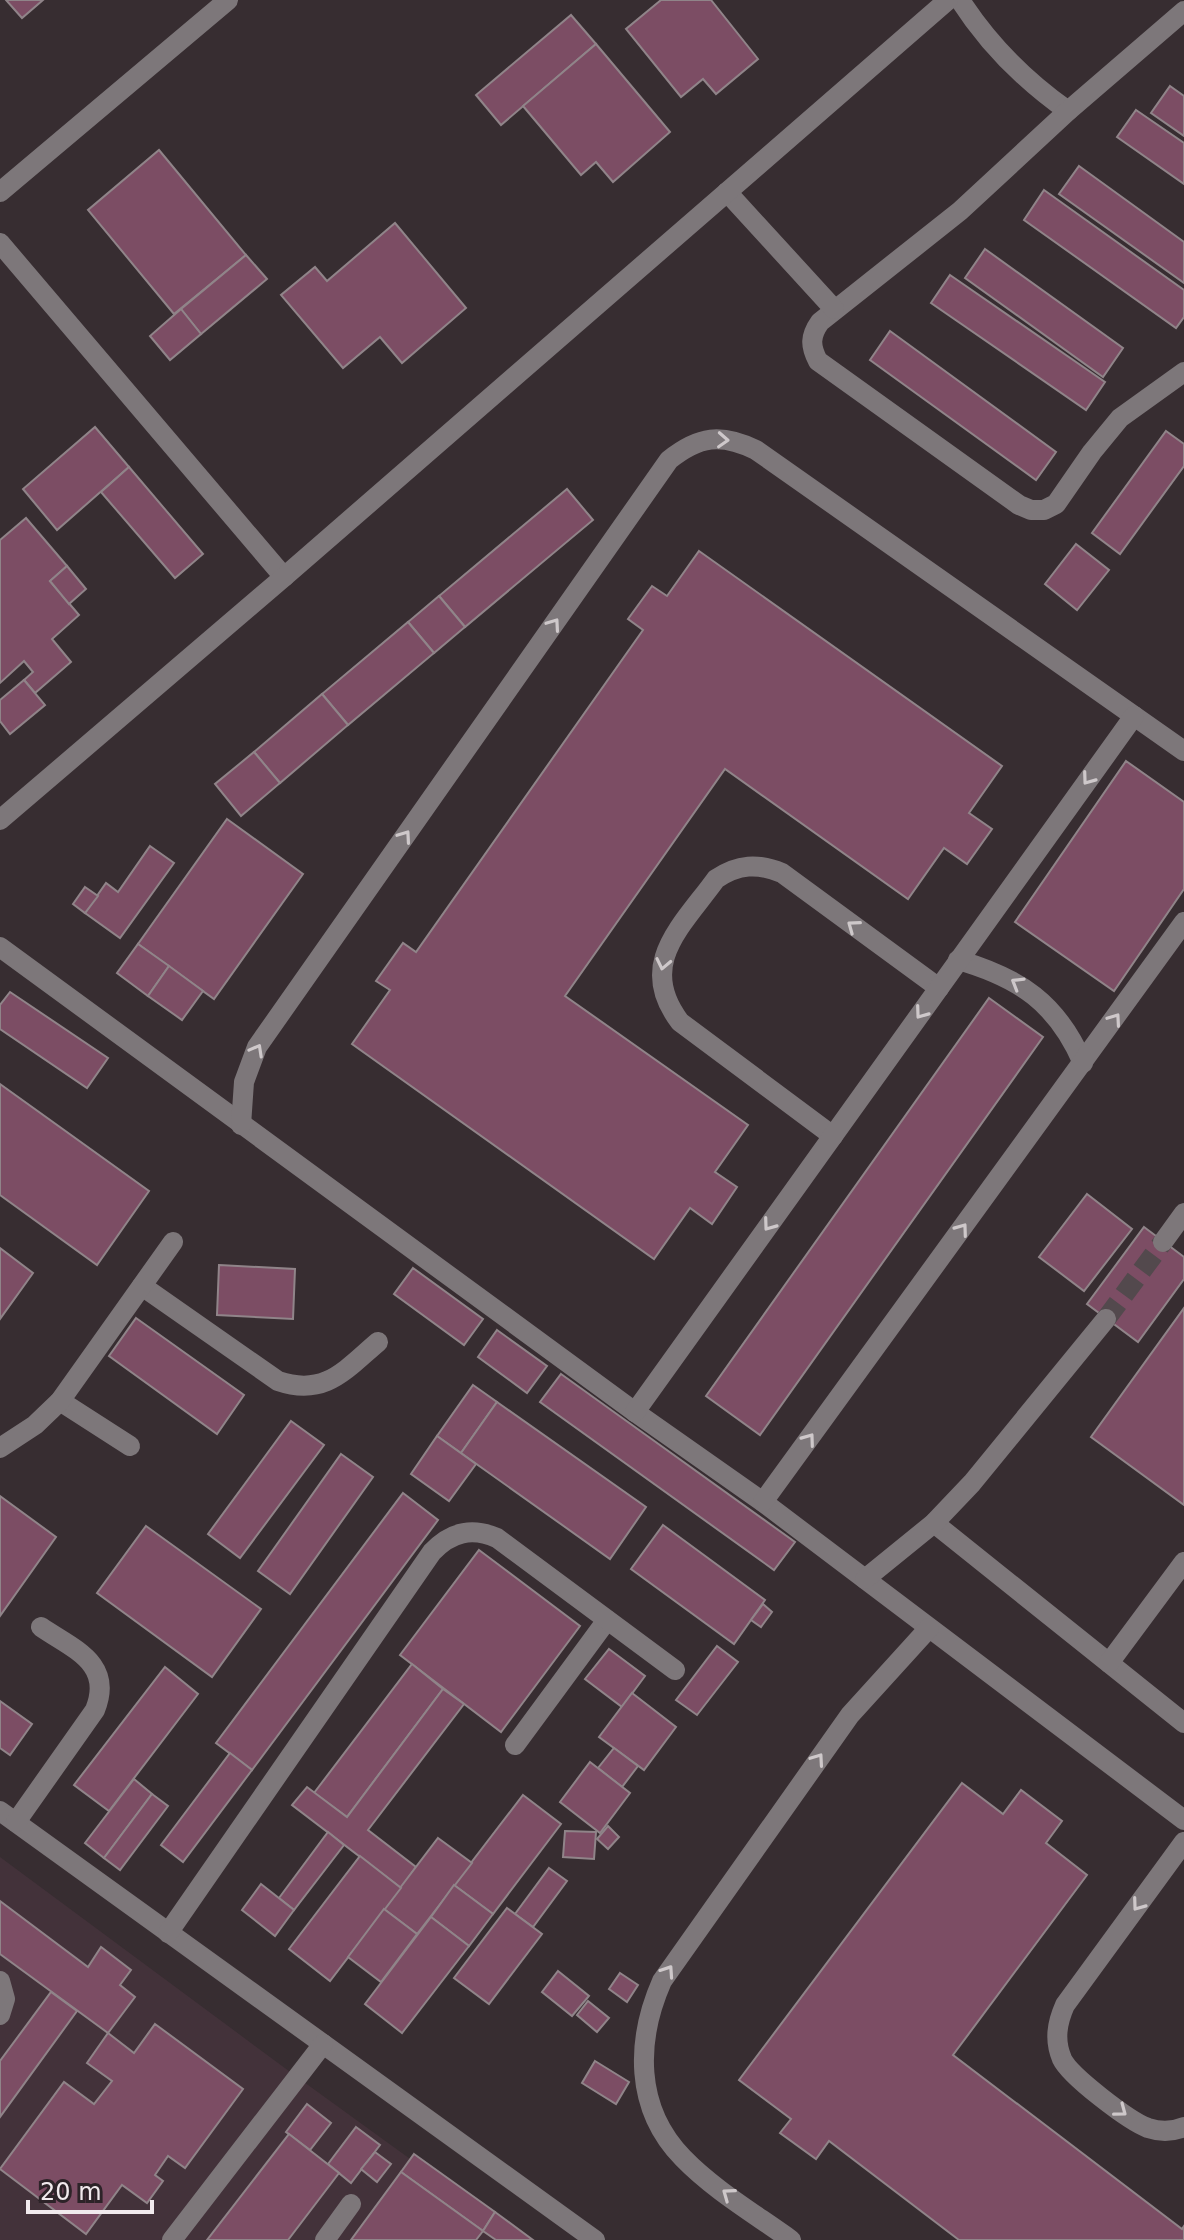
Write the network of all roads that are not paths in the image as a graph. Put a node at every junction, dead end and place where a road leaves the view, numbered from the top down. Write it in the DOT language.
graph roads {
  1 [pos="228,0"];
  2 [pos="948,0"];
  3 [pos="960,0"];
  4 [pos="1184,11"];
  5 [pos="1068,111"];
  6 [pos="0,192"];
  7 [pos="727,192"];
  8 [pos="0,243"];
  9 [pos="834,309"];
  10 [pos="1184,372"];
  11 [pos="284,577"];
  12 [pos="1134,716"];
  13 [pos="1184,751"];
  14 [pos="0,820"];
  15 [pos="1184,922"];
  16 [pos="0,947"];
  17 [pos="958,960"];
  18 [pos="939,988"];
  19 [pos="1083,1063"];
  20 [pos="241,1125"];
  21 [pos="833,1136"];
  22 [pos="1184,1213"];
  23 [pos="173,1242"];
  24 [pos="1163,1242"];
  25 [pos="142,1286"];
  26 [pos="1106,1319"];
  27 [pos="378,1342"];
  28 [pos="60,1401"];
  29 [pos="635,1412"];
  30 [pos="130,1446"];
  31 [pos="0,1448"];
  32 [pos="763,1502"];
  33 [pos="934,1523"];
  34 [pos="1184,1562"];
  35 [pos="865,1579"];
  36 [pos="607,1620"];
  37 [pos="41,1627"];
  38 [pos="929,1628"];
  39 [pos="1109,1663"];
  40 [pos="675,1670"];
  41 [pos="1184,1723"];
  42 [pos="515,1745"];
  43 [pos="8,1817"];
  44 [pos="1184,1820"];
  45 [pos="1184,1842"];
  46 [pos="168,1933"];
  47 [pos="0,1981"];
  48 [pos="0,2015"];
  49 [pos="323,2044"];
  50 [pos="1184,2127"];
  51 [pos="351,2204"];
  52 [pos="172,2240"];
  53 [pos="325,2240"];
  54 [pos="595,2240"];
  55 [pos="791,2240"];
  1 -- 6 [label="street"];
  2 -- 7 [label="street"];
  3 -- 5 [label="street"];
  4 -- 5 [label="street"];
  5 -- 9 [label="street"];
  7 -- 9 [label="street"];
  7 -- 11 [label="street"];
  8 -- 11 [label="street"];
  9 -- 10 [label="street"];
  11 -- 14 [label="street"];
  12 -- 13 [label="street"];
  12 -- 17 [label="street, one-way"];
  20 -- 12 [label="street, one-way"];
  19 -- 15 [label="street, one-way"];
  16 -- 20 [label="street"];
  17 -- 18 [label="street"];
  19 -- 17 [label="street, one-way"];
  18 -- 21 [label="street, one-way"];
  18 -- 21 [label="street, one-way"];
  32 -- 19 [label="street, one-way"];
  20 -- 29 [label="street"];
  21 -- 29 [label="street, one-way"];
  22 -- 24 [label="street"];
  23 -- 25 [label="street"];
  25 -- 27 [label="street"];
  25 -- 28 [label="street"];
  26 -- 33 [label="street"];
  28 -- 30 [label="street"];
  28 -- 31 [label="street"];
  29 -- 32 [label="street"];
  32 -- 35 [label="street"];
  33 -- 35 [label="street"];
  33 -- 39 [label="street"];
  34 -- 39 [label="street"];
  35 -- 38 [label="street"];
  36 -- 40 [label="street"];
  36 -- 42 [label="street"];
  36 -- 46 [label="street"];
  37 -- 43 [label="street"];
  38 -- 44 [label="street"];
  55 -- 38 [label="street, one-way"];
  39 -- 41 [label="street"];
  43 -- 46 [label="street"];
  45 -- 50 [label="street, one-way"];
  46 -- 49 [label="street"];
  47 -- 48 [label="street"];
  49 -- 52 [label="street"];
  49 -- 54 [label="street"];
  51 -- 53 [label="street"];
}
